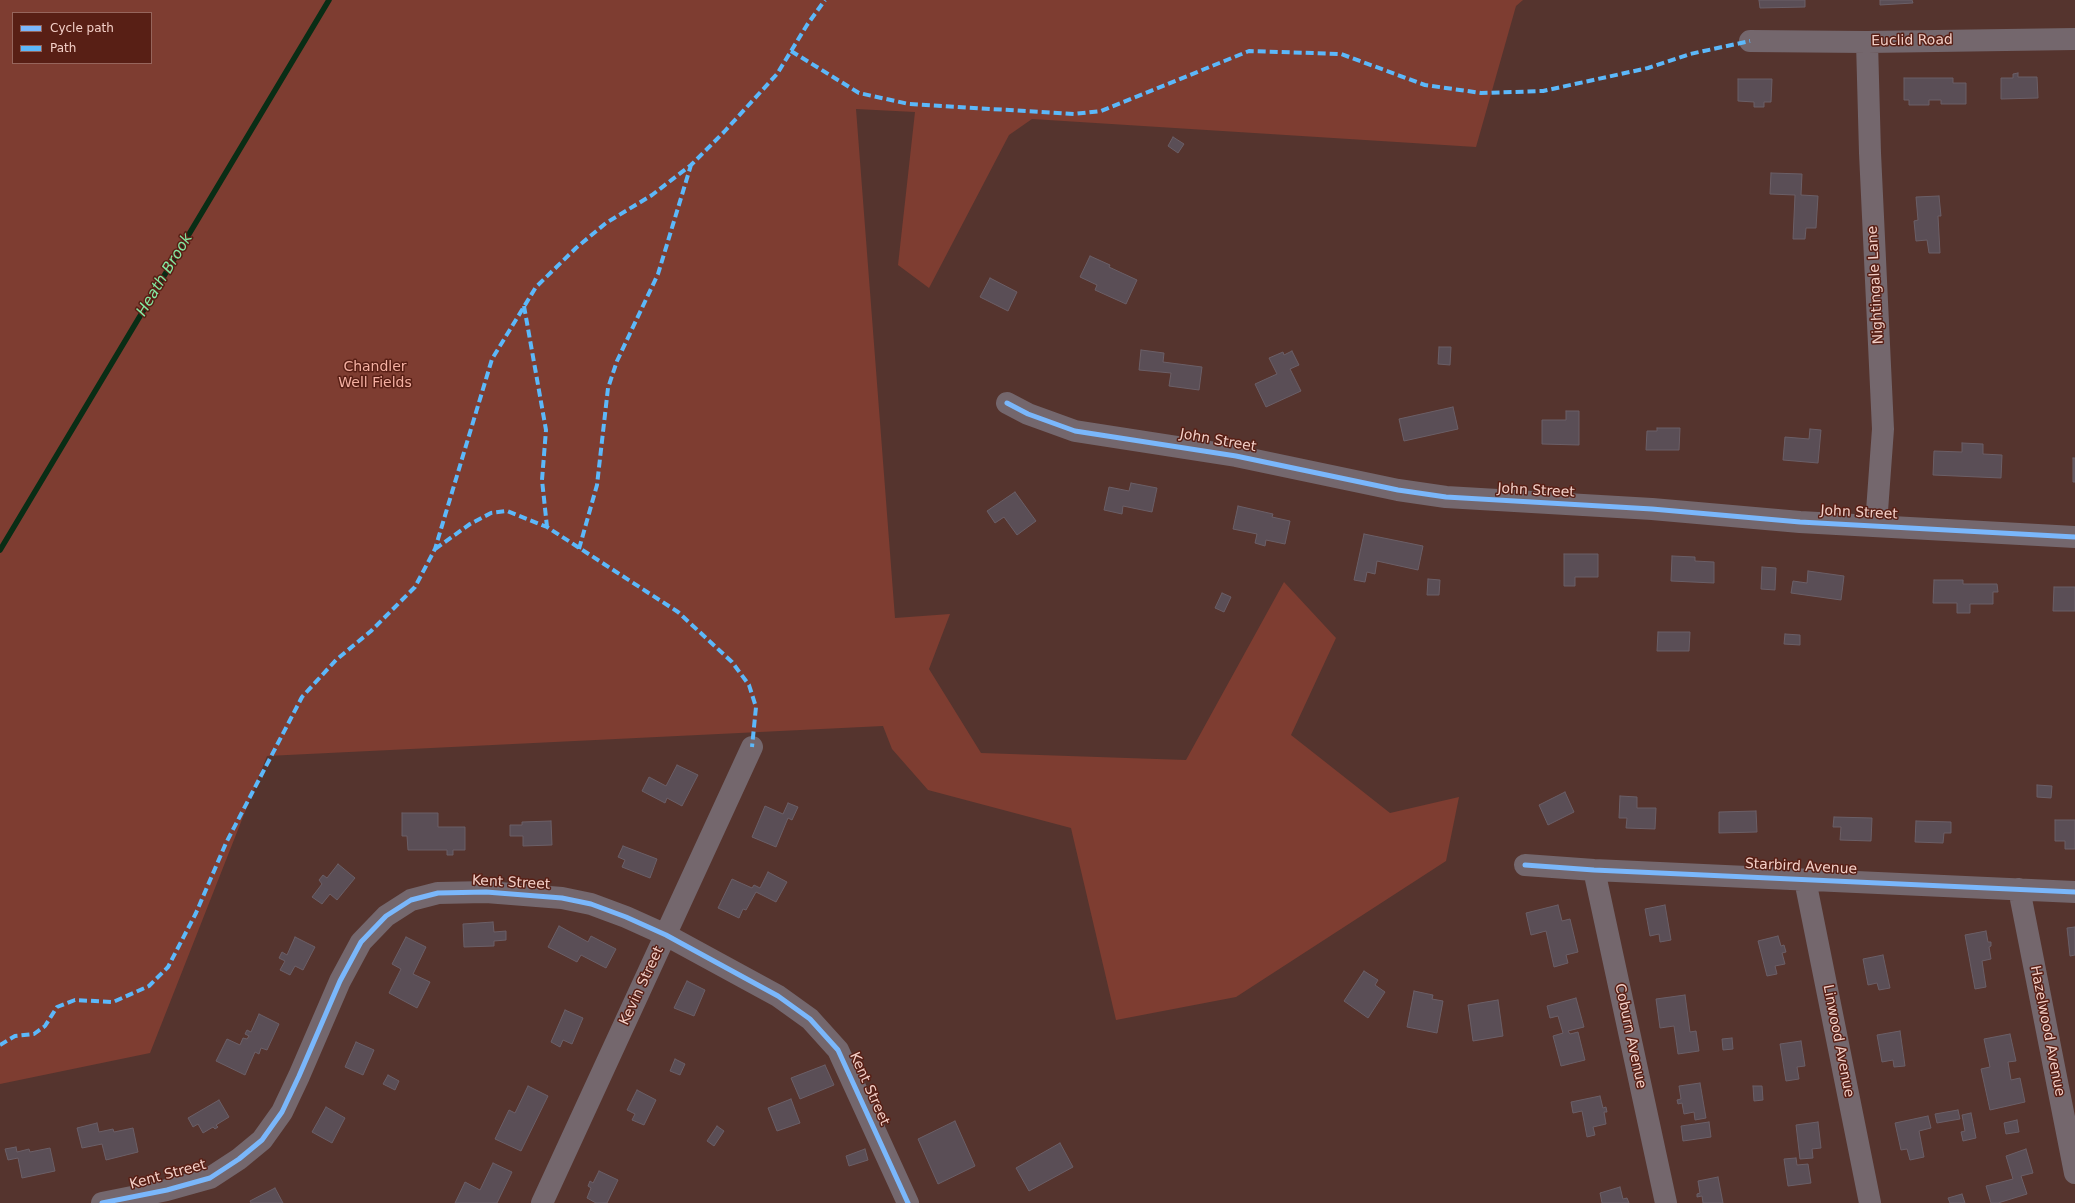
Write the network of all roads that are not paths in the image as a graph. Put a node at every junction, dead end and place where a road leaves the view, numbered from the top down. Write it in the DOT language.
graph roads {
  1 [pos="2075,39"];
  2 [pos="1750,41"];
  3 [pos="1867,42"];
  4 [pos="1007,402"];
  5 [pos="1873,526"];
  6 [pos="2075,537"];
  7 [pos="752,747"];
  8 [pos="1526,865"];
  9 [pos="1594,870"];
  10 [pos="1805,880"];
  11 [pos="2019,889"];
  12 [pos="2075,892"];
  13 [pos="666,935"];
  14 [pos="2075,1173"];
  15 [pos="102,1203"];
  16 [pos="542,1203"];
  17 [pos="908,1203"];
  18 [pos="1666,1203"];
  19 [pos="1870,1203"];
  1 -- 3 [label="street, Euclid Road"];
  2 -- 3 [label="street, Euclid Road"];
  3 -- 5 [label="street, Nightingale Lane"];
  4 -- 5 [label="street, John Street"];
  5 -- 6 [label="street, John Street"];
  7 -- 13 [label="street, Kevin Street"];
  8 -- 9 [label="street, Starbird Avenue"];
  9 -- 10 [label="street, Starbird Avenue"];
  9 -- 18 [label="street, Coburn Avenue"];
  10 -- 11 [label="street, Starbird Avenue"];
  10 -- 19 [label="street, Linwood Avenue"];
  11 -- 12 [label="street, Starbird Avenue"];
  11 -- 14 [label="street, Hazelwood Avenue"];
  13 -- 15 [label="street, Kent Street"];
  13 -- 16 [label="street, Kevin Street"];
  13 -- 17 [label="street, Kent Street"];
}
